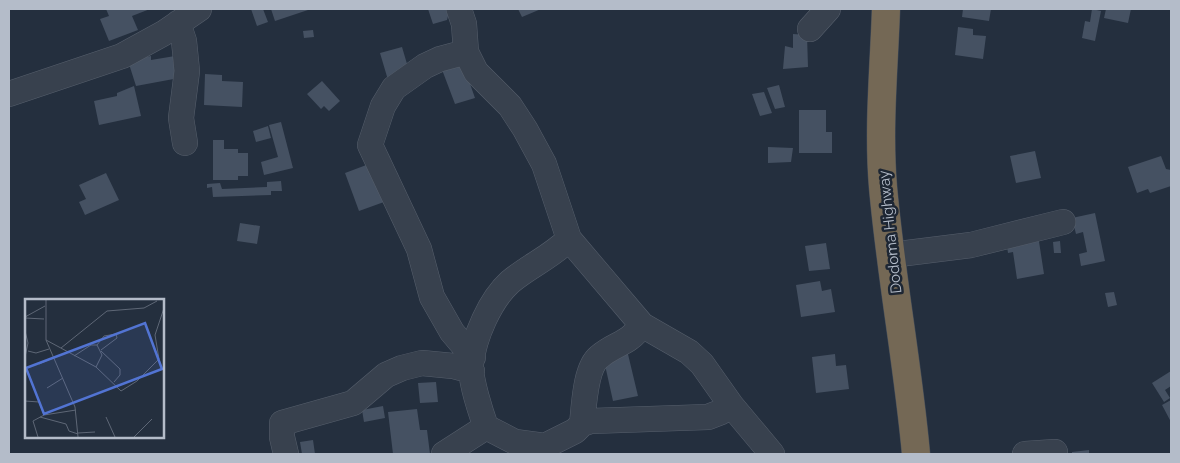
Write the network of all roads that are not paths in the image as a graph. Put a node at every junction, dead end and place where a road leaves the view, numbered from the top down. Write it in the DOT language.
graph roads {
  1 [pos="199,9"];
  2 [pos="459,9"];
  3 [pos="828,9"];
  4 [pos="886,9"];
  5 [pos="178,23"];
  6 [pos="810,29"];
  7 [pos="466,52"];
  8 [pos="9,94"];
  9 [pos="185,143"];
  10 [pos="1063,222"];
  11 [pos="569,239"];
  12 [pos="891,255"];
  13 [pos="642,325"];
  14 [pos="472,364"];
  15 [pos="731,405"];
  16 [pos="582,424"];
  17 [pos="486,427"];
  18 [pos="1055,452"];
  19 [pos="286,454"];
  20 [pos="444,454"];
  21 [pos="772,454"];
  22 [pos="916,454"];
  23 [pos="1025,454"];
  1 -- 5 [label="street"];
  2 -- 7 [label="street"];
  3 -- 6 [label="street"];
  4 -- 12 [label="highway, Dodoma Highway"];
  5 -- 8 [label="street"];
  5 -- 9 [label="street"];
  7 -- 11 [label="street"];
  7 -- 14 [label="street"];
  10 -- 12 [label="street"];
  11 -- 13 [label="street"];
  11 -- 14 [label="street"];
  12 -- 22 [label="highway, Dodoma Highway"];
  13 -- 15 [label="street"];
  13 -- 16 [label="street"];
  14 -- 17 [label="street"];
  14 -- 19 [label="street"];
  15 -- 16 [label="street"];
  15 -- 21 [label="street"];
  16 -- 17 [label="street"];
  17 -- 20 [label="street"];
  18 -- 23 [label="street"];
}
